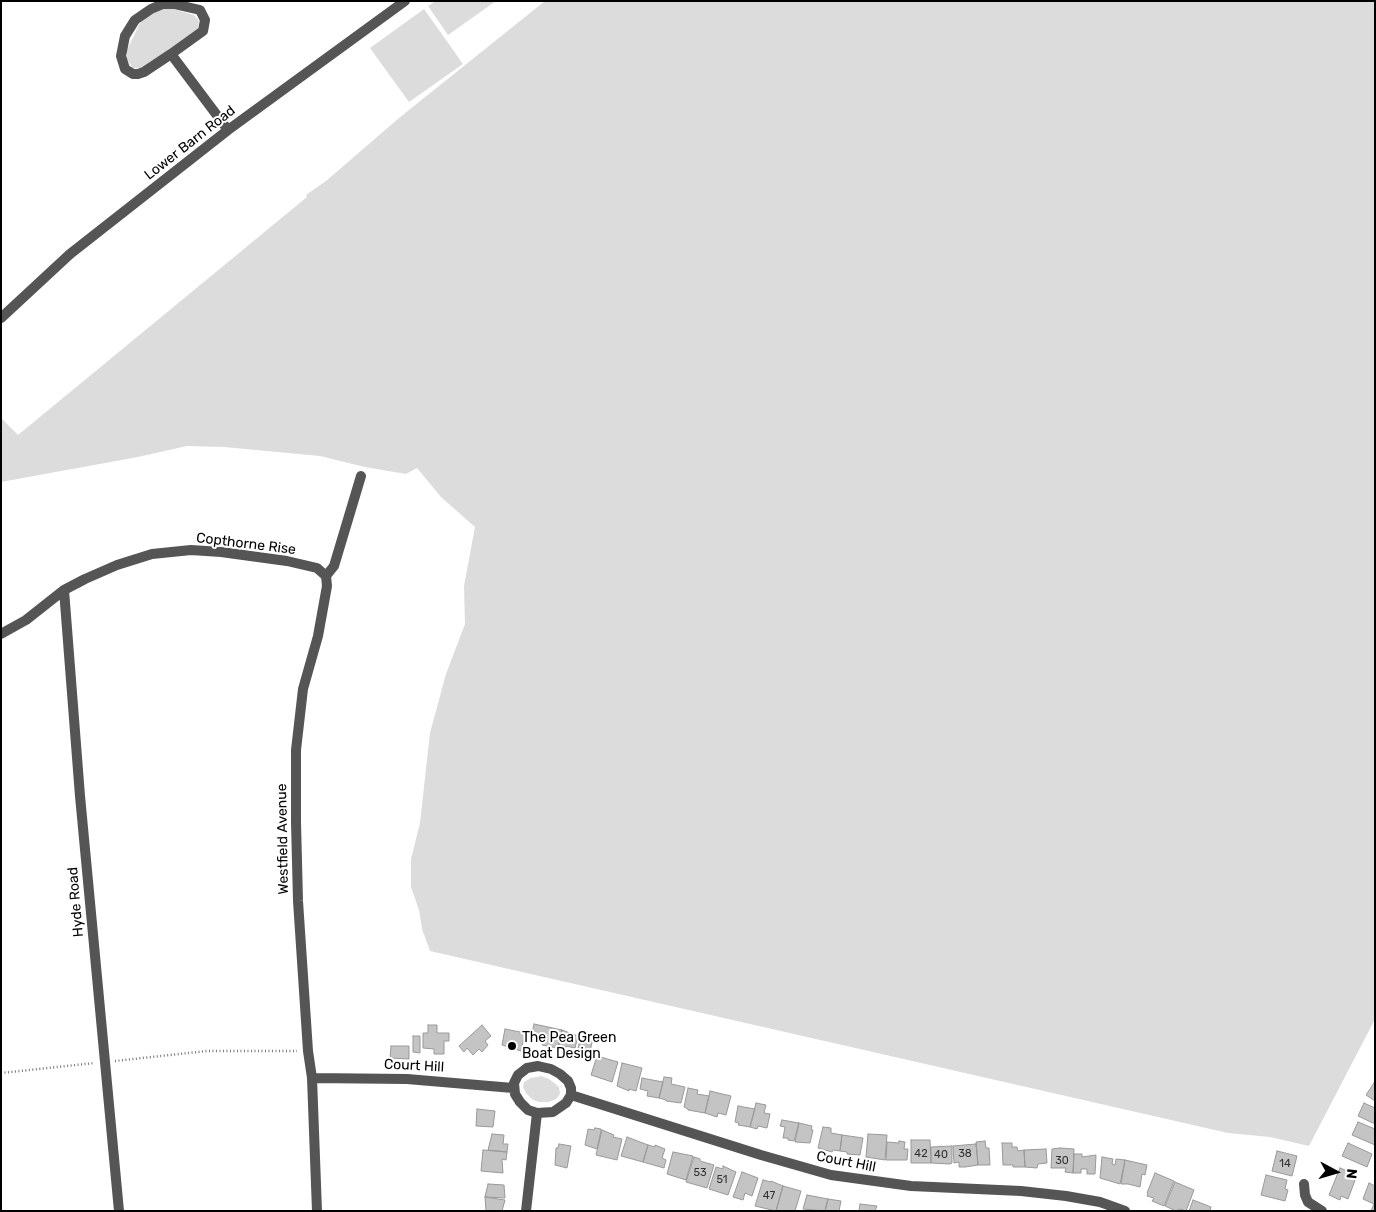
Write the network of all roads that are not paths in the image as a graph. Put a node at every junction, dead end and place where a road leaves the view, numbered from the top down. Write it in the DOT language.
graph roads {
  1 [pos="404,1"];
  2 [pos="171,54"];
  3 [pos="228,130"];
  4 [pos="1,318"];
  5 [pos="361,476"];
  6 [pos="326,576"];
  7 [pos="64,590"];
  8 [pos="1,634"];
  9 [pos="312,1078"];
  10 [pos="514,1088"];
  11 [pos="571,1095"];
  12 [pos="537,1113"];
  13 [pos="1304,1184"];
  14 [pos="118,1211"];
  15 [pos="316,1211"];
  16 [pos="526,1211"];
  17 [pos="1125,1211"];
  18 [pos="1322,1211"];
  1 -- 3 [label="street, Lower Barn Road"];
  2 -- 2 [label="street"];
  2 -- 3 [label="street"];
  3 -- 4 [label="street, Lower Barn Road"];
  5 -- 6 [label="street, Westfield Avenue"];
  6 -- 7 [label="street, Copthorne Rise"];
  6 -- 9 [label="street, Westfield Avenue"];
  7 -- 8 [label="street, Copthorne Rise"];
  7 -- 14 [label="street, Hyde Road"];
  9 -- 10 [label="street, Court Hill"];
  9 -- 15 [label="street, Westfield Avenue"];
  10 -- 11 [label="street"];
  10 -- 12 [label="street"];
  11 -- 12 [label="street"];
  11 -- 17 [label="street, Court Hill"];
  12 -- 16 [label="street"];
  13 -- 18 [label="street"];
}
